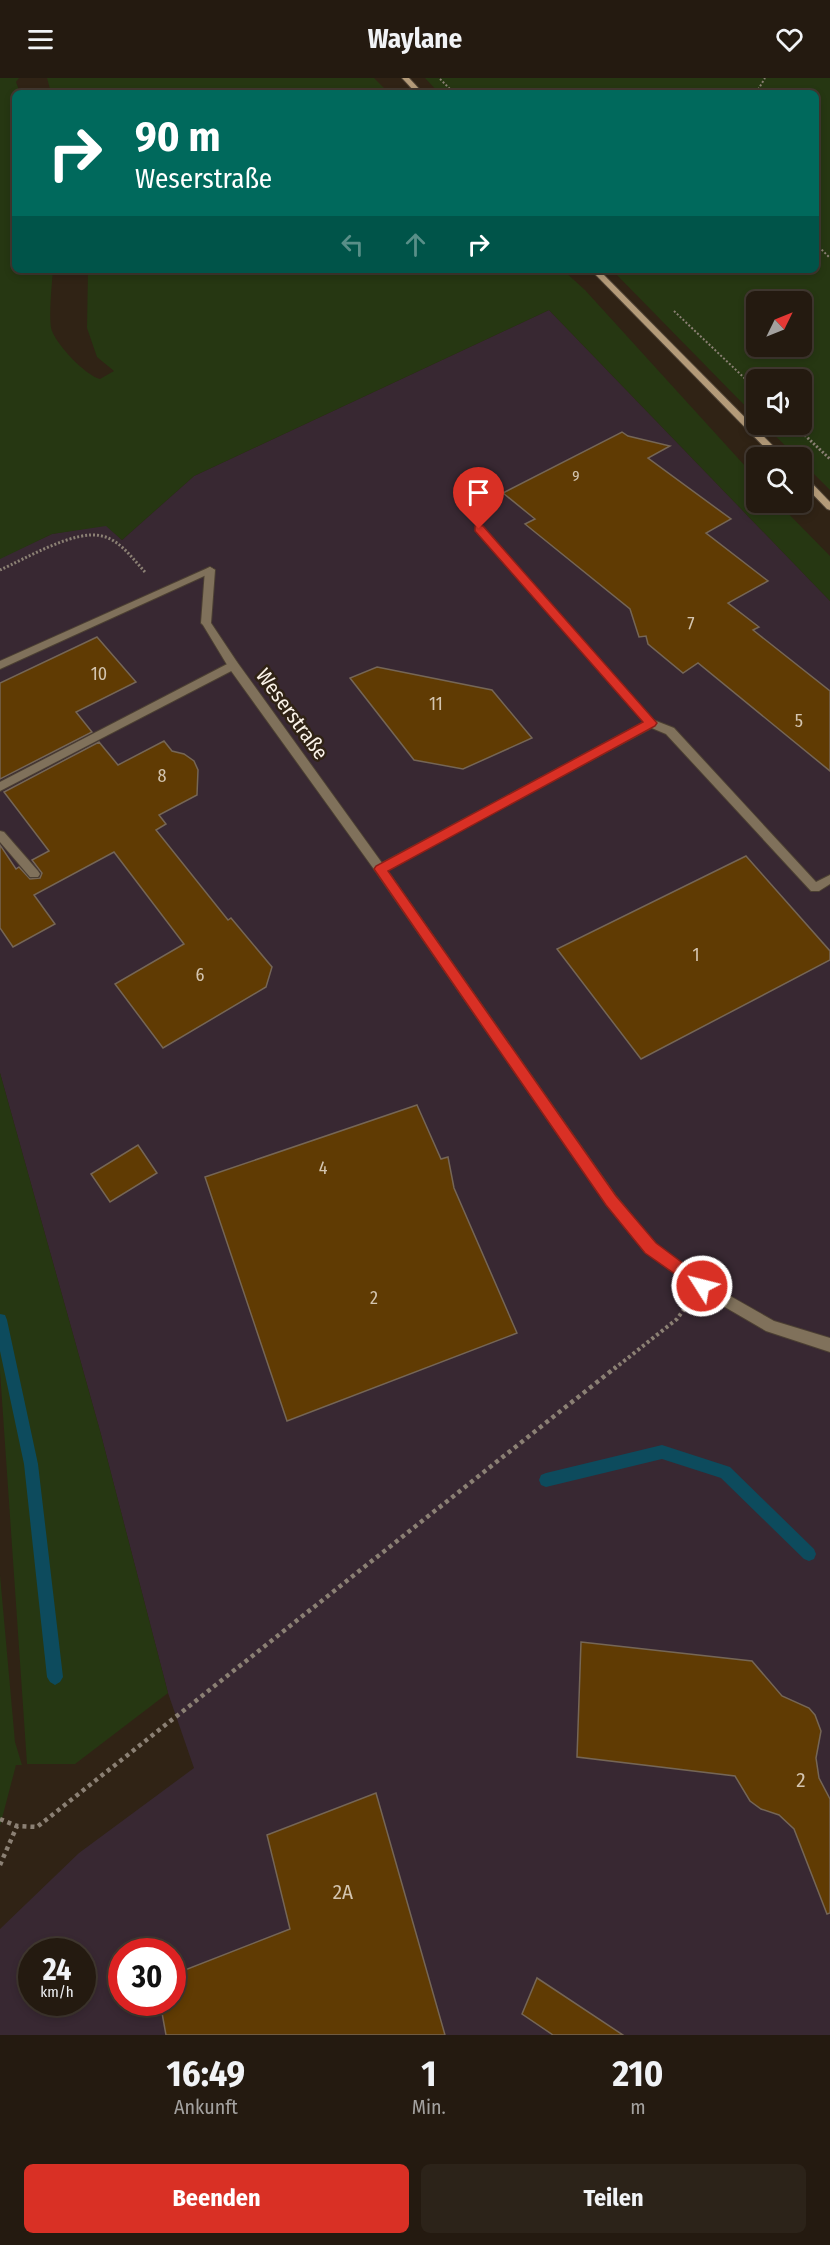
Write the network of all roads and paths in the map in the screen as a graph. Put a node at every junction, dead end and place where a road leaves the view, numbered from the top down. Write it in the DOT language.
graph roads {
  1 [pos="405,78"];
  2 [pos="440,78"];
  3 [pos="417,90"];
  4 [pos="451,90"];
  5 [pos="819,247"];
  6 [pos="830,258"];
  7 [pos="598,273"];
  8 [pos="673,310"];
  9 [pos="746,379"];
  10 [pos="805,435"];
  11 [pos="770,447"];
  12 [pos="830,459"];
  13 [pos="812,488"];
  14 [pos="830,507"];
  15 [pos="479,529"];
  16 [pos="0,570"];
  17 [pos="150,576"];
  18 [pos="0,665"];
  19 [pos="233,665"];
  20 [pos="651,723"];
  21 [pos="0,787"];
  22 [pos="0,835"];
  23 [pos="380,869"];
  24 [pos="34,874"];
  25 [pos="830,879"];
  26 [pos="702,1286"];
  27 [pos="830,1345"];
  28 [pos="0,1819"];
  29 [pos="17,1826"];
  30 [pos="0,1865"];
  1 -- 3 [label="main road"];
  2 -- 4 [label="path"];
  5 -- 6 [label="path"];
  7 -- 11 [label="main road"];
  8 -- 9 [label="path"];
  10 -- 12 [label="path"];
  13 -- 14 [label="main road"];
  15 -- 20 [label="street"];
  16 -- 17 [label="path"];
  18 -- 19 [label="street, Weserstraße"];
  19 -- 21 [label="street"];
  19 -- 23 [label="street, Weserstraße"];
  20 -- 23 [label="street"];
  20 -- 25 [label="street"];
  22 -- 24 [label="street"];
  23 -- 26 [label="street, Weserstraße"];
  26 -- 27 [label="street, Weserstraße"];
  26 -- 29 [label="path"];
  28 -- 29 [label="path"];
  29 -- 30 [label="path"];
}
